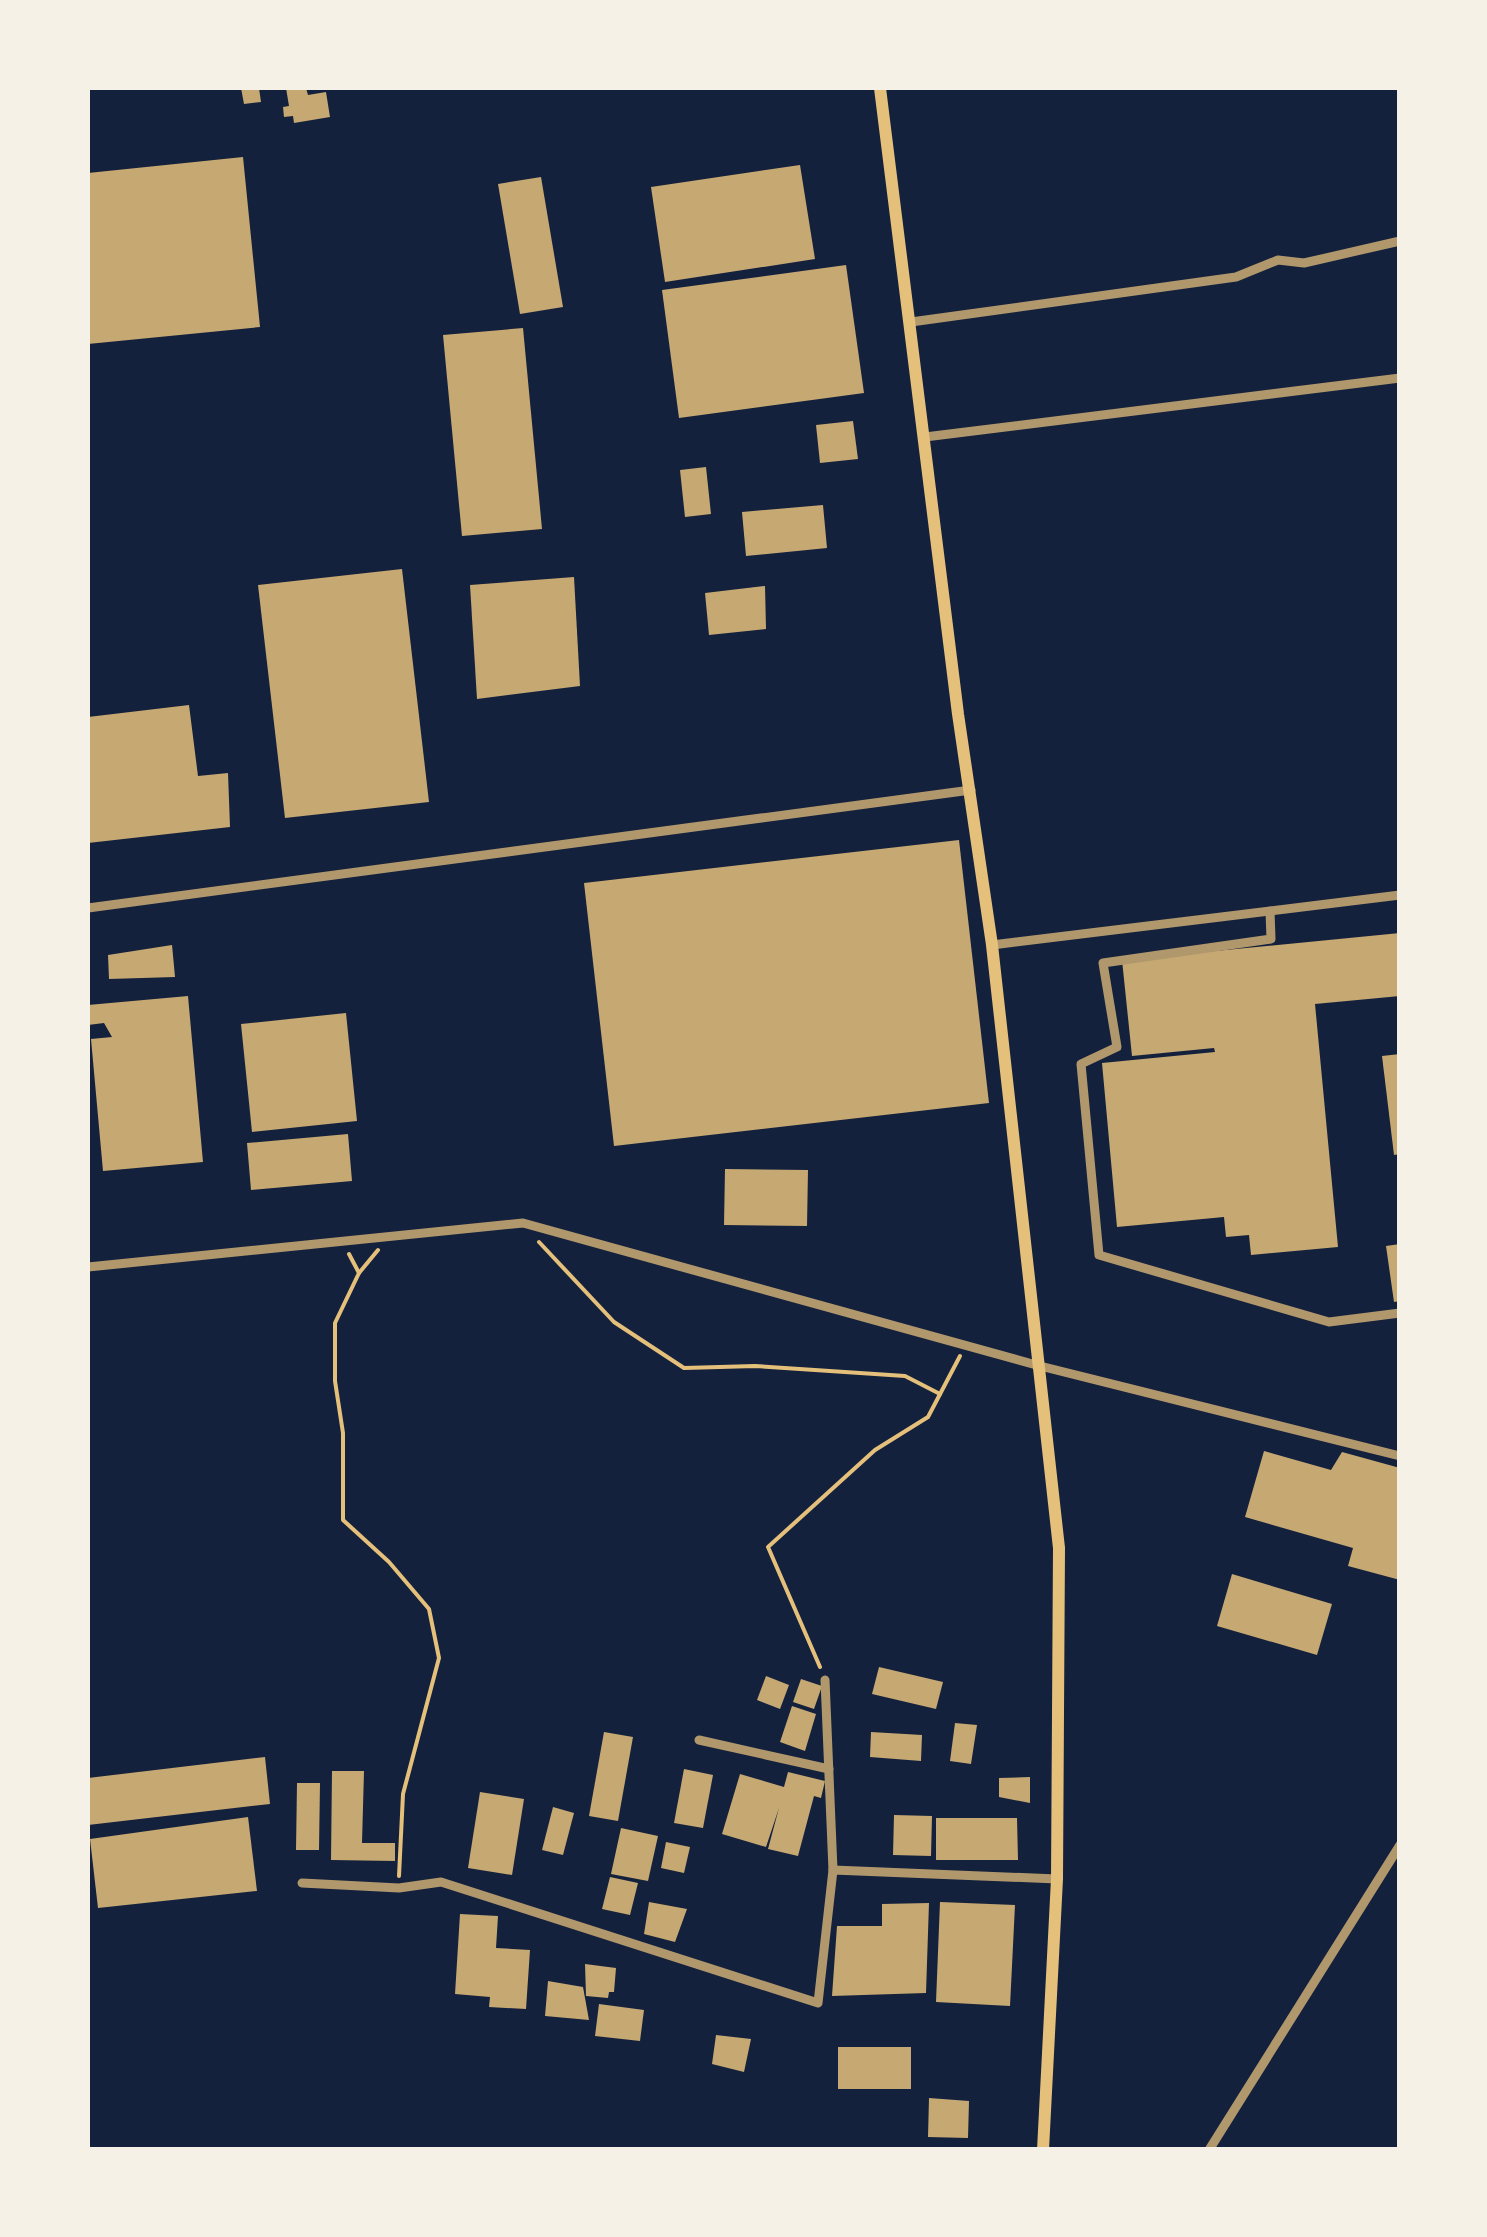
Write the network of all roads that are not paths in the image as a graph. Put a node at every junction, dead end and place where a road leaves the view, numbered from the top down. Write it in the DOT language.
graph roads {
  1 [pos="880,88"];
  2 [pos="1400,241"];
  3 [pos="911,322"];
  4 [pos="1400,378"];
  5 [pos="924,437"];
  6 [pos="971,790"];
  7 [pos="1400,895"];
  8 [pos="88,908"];
  9 [pos="1270,911"];
  10 [pos="992,945"];
  11 [pos="88,1267"];
  12 [pos="1400,1313"];
  13 [pos="1040,1366"];
  14 [pos="1400,1456"];
  15 [pos="826,1680"];
  16 [pos="700,1740"];
  17 [pos="829,1769"];
  18 [pos="1400,1845"];
  19 [pos="833,1870"];
  20 [pos="1057,1878"];
  21 [pos="302,1883"];
  22 [pos="1043,2150"];
  23 [pos="1209,2150"];
  1 -- 3 [label="main road"];
  2 -- 3 [label="street"];
  3 -- 5 [label="main road"];
  4 -- 5 [label="street"];
  5 -- 6 [label="main road"];
  6 -- 8 [label="street"];
  6 -- 10 [label="main road"];
  7 -- 9 [label="street"];
  9 -- 10 [label="street"];
  9 -- 12 [label="street"];
  10 -- 13 [label="main road"];
  11 -- 13 [label="street"];
  13 -- 14 [label="street"];
  13 -- 20 [label="main road"];
  15 -- 17 [label="street"];
  16 -- 17 [label="street"];
  17 -- 19 [label="street"];
  18 -- 23 [label="street"];
  19 -- 20 [label="street"];
  19 -- 21 [label="street"];
  20 -- 22 [label="main road"];
}
